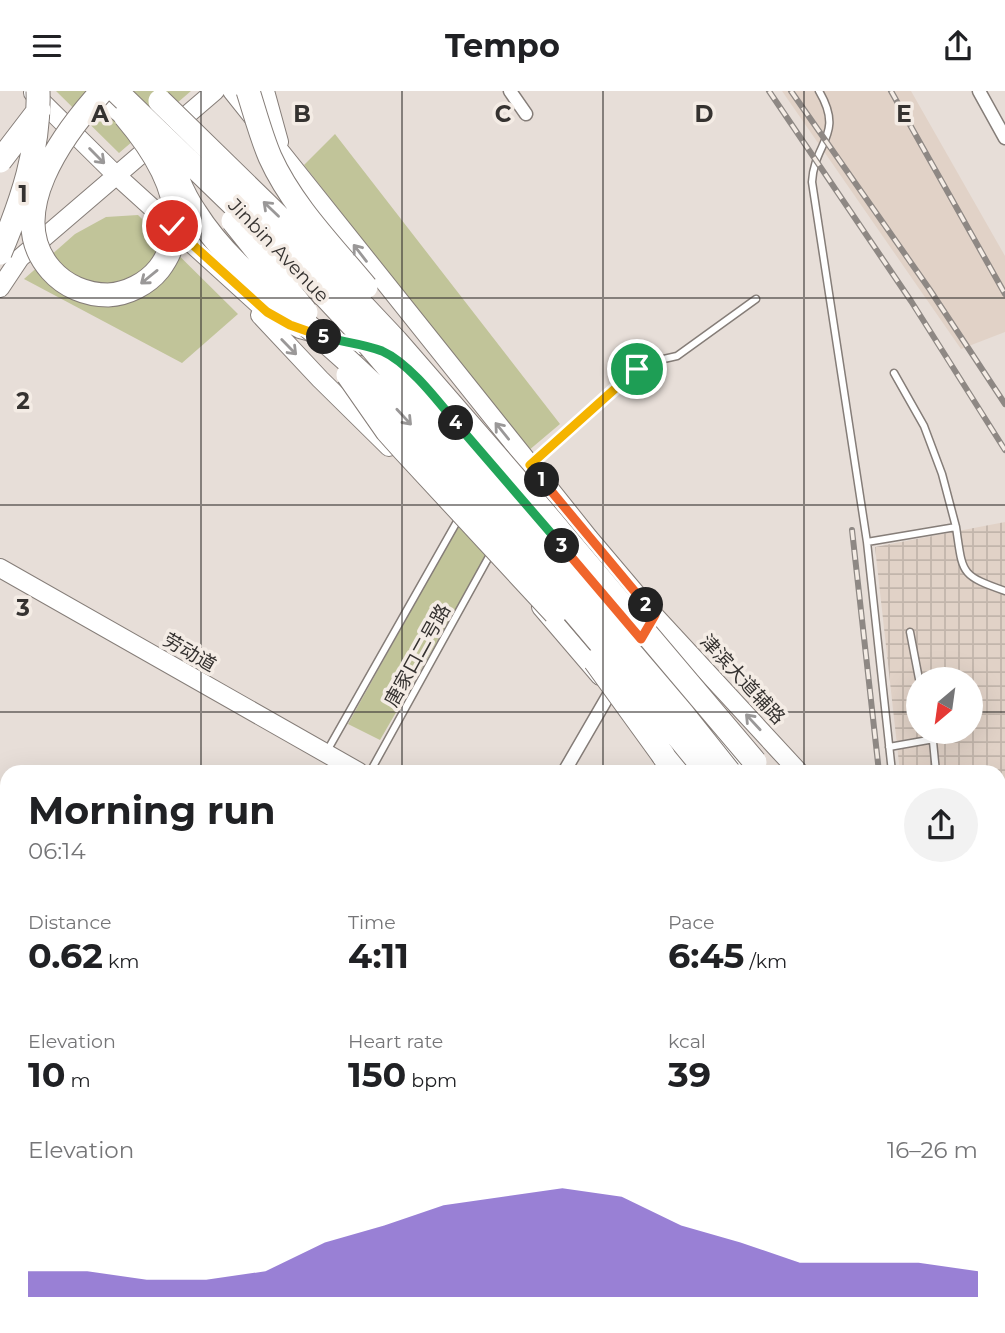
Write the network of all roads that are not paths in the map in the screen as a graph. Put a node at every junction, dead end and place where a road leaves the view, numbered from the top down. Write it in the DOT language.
graph roads {
  1 [pos="30,91"];
  2 [pos="38,91"];
  3 [pos="54,91"];
  4 [pos="89,91"];
  5 [pos="101,91"];
  6 [pos="232,91"];
  7 [pos="248,91"];
  8 [pos="265,91"];
  9 [pos="510,91"];
  10 [pos="819,91"];
  11 [pos="979,91"];
  12 [pos="154,94"];
  13 [pos="211,94"];
  14 [pos="119,101"];
  15 [pos="526,114"];
  16 [pos="1005,138"];
  17 [pos="282,152"];
  18 [pos="0,161"];
  19 [pos="117,176"];
  20 [pos="217,203"];
  21 [pos="0,209"];
  22 [pos="0,253"];
  23 [pos="228,277"];
  24 [pos="0,288"];
  25 [pos="756,299"];
  26 [pos="354,327"];
  27 [pos="894,373"];
  28 [pos="522,471"];
  29 [pos="459,518"];
  30 [pos="956,527"];
  31 [pos="867,543"];
  32 [pos="492,553"];
  33 [pos="0,568"];
  34 [pos="1005,591"];
  35 [pos="655,615"];
  36 [pos="910,632"];
  37 [pos="641,639"];
  38 [pos="917,667"];
  39 [pos="612,689"];
  40 [pos="906,742"];
  41 [pos="934,744"];
  42 [pos="889,747"];
  43 [pos="326,753"];
  44 [pos="345,765"];
  45 [pos="374,765"];
  46 [pos="568,765"];
  47 [pos="669,765"];
  48 [pos="683,765"];
  49 [pos="701,765"];
  50 [pos="723,765"];
  51 [pos="753,765"];
  52 [pos="754,765"];
  53 [pos="793,765"];
  54 [pos="891,765"];
  55 [pos="935,765"];
  1 -- 19 [label="main road, one-way"];
  2 -- 22 [label="highway, bridge"];
  3 -- 18 [label="highway, bridge"];
  4 -- 21 [label="highway, bridge"];
  5 -- 14 [label="highway"];
  14 -- 5 [label="highway, one-way, bridge"];
  6 -- 17 [label="main road, 津滨大道辅路"];
  7 -- 28 [label="highway, bridge"];
  8 -- 17 [label="main road"];
  9 -- 15 [label="street"];
  10 -- 31 [label="lane"];
  11 -- 16 [label="street"];
  28 -- 12 [label="highway, Jinbin Avenue, one-way, bridge"];
  12 -- 49 [label="highway, one-way, bridge"];
  13 -- 19 [label="main road"];
  14 -- 20 [label="highway, bridge"];
  14 -- 26 [label="highway, Jinbin Avenue, bridge"];
  28 -- 17 [label="main road, 津滨大道辅路, one-way"];
  19 -- 23 [label="main road"];
  19 -- 24 [label="main road"];
  20 -- 26 [label="highway"];
  20 -- 47 [label="highway, bridge"];
  23 -- 29 [label="main road, one-way"];
  23 -- 37 [label="main road"];
  25 -- 28 [label="lane"];
  26 -- 50 [label="highway, Jinbin Avenue, bridge"];
  27 -- 30 [label="lane"];
  28 -- 35 [label="main road, 津滨大道辅路"];
  28 -- 52 [label="highway, Jinbin Avenue, bridge"];
  29 -- 32 [label="main road"];
  29 -- 43 [label="lane"];
  30 -- 31 [label="lane"];
  30 -- 34 [label="lane"];
  31 -- 42 [label="lane"];
  32 -- 39 [label="main road"];
  32 -- 45 [label="lane, 唐家口二号路"];
  33 -- 43 [label="main road, 劳动道"];
  35 -- 37 [label="street"];
  53 -- 35 [label="main road, 津滨大道辅路, one-way"];
  36 -- 38 [label="lane"];
  37 -- 39 [label="street"];
  37 -- 51 [label="main road"];
  39 -- 46 [label="street"];
  39 -- 48 [label="main road"];
  40 -- 42 [label="lane"];
  41 -- 55 [label="lane"];
  42 -- 54 [label="lane"];
  43 -- 44 [label="main road, 劳动道"];
}
